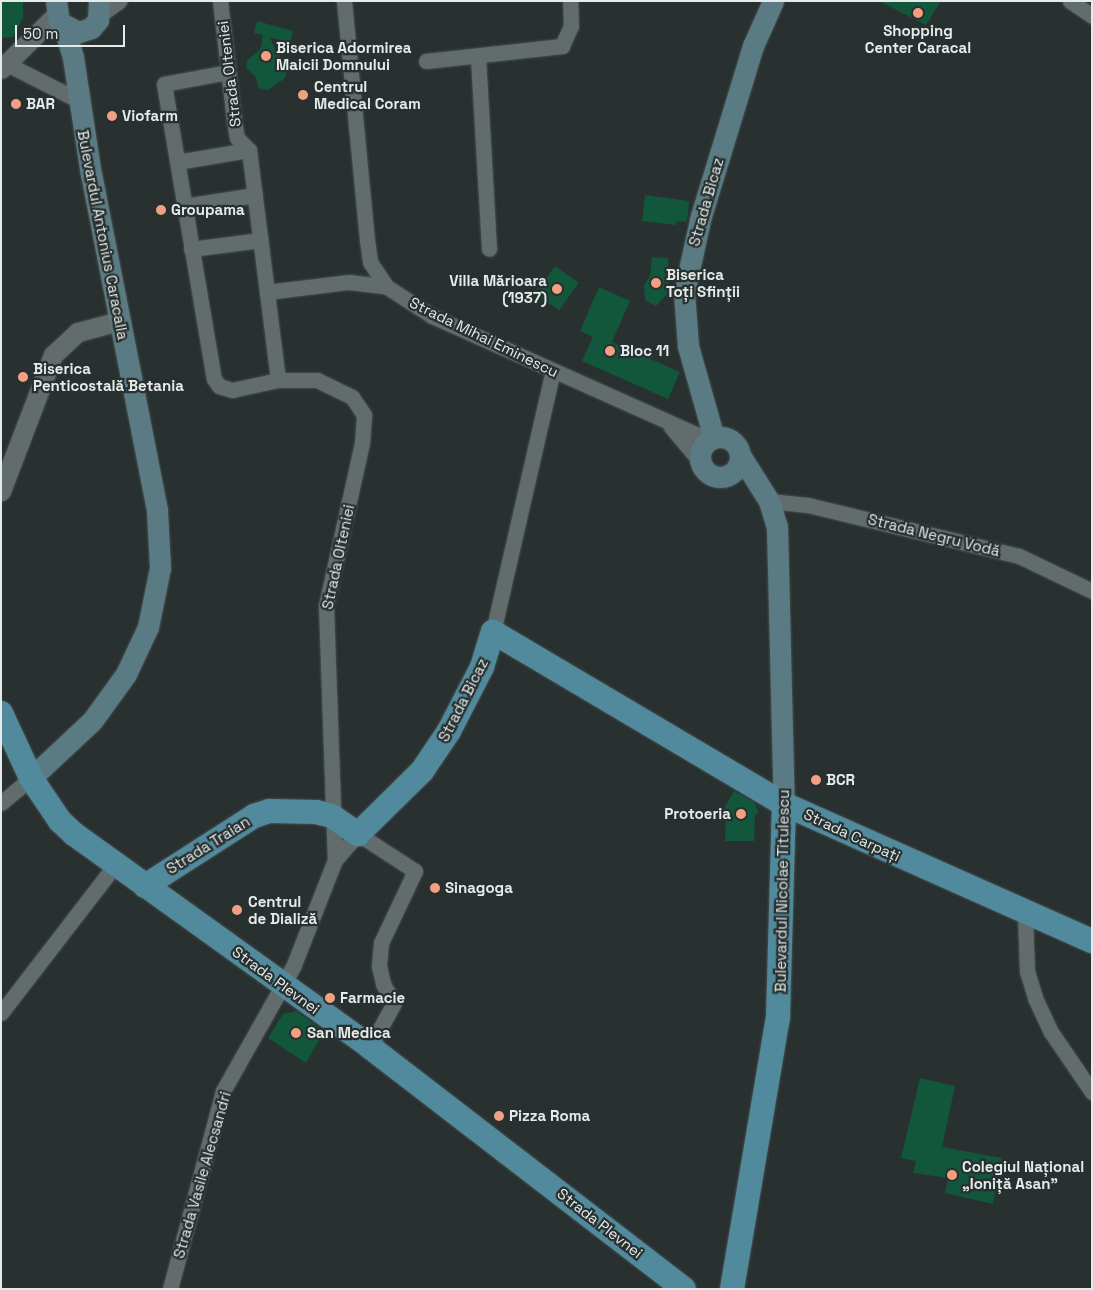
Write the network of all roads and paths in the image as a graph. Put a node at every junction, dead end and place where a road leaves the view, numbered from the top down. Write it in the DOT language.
graph roads {
  1 [pos="119,1"];
  2 [pos="220,1"];
  3 [pos="344,1"];
  4 [pos="570,1"];
  5 [pos="773,1"];
  6 [pos="1070,1"];
  7 [pos="100,8"];
  8 [pos="59,15"];
  9 [pos="1092,16"];
  10 [pos="86,31"];
  11 [pos="74,57"];
  12 [pos="478,57"];
  13 [pos="426,61"];
  14 [pos="4,66"];
  15 [pos="228,72"];
  16 [pos="78,100"];
  17 [pos="249,150"];
  18 [pos="177,162"];
  19 [pos="255,195"];
  20 [pos="184,206"];
  21 [pos="260,240"];
  22 [pos="191,249"];
  23 [pos="489,249"];
  24 [pos="387,287"];
  25 [pos="267,292"];
  26 [pos="119,321"];
  27 [pos="553,371"];
  28 [pos="278,380"];
  29 [pos="658,418"];
  30 [pos="712,438"];
  31 [pos="740,455"];
  32 [pos="700,460"];
  33 [pos="726,477"];
  34 [pos="1,491"];
  35 [pos="766,497"];
  36 [pos="1092,591"];
  37 [pos="493,632"];
  38 [pos="1,713"];
  39 [pos="31,778"];
  40 [pos="1,803"];
  41 [pos="784,804"];
  42 [pos="332,816"];
  43 [pos="358,834"];
  44 [pos="335,860"];
  45 [pos="115,865"];
  46 [pos="145,886"];
  47 [pos="1025,914"];
  48 [pos="1092,941"];
  49 [pos="284,985"];
  50 [pos="1,1013"];
  51 [pos="370,1047"];
  52 [pos="1092,1092"];
  53 [pos="170,1289"];
  54 [pos="684,1289"];
  55 [pos="732,1289"];
  1 -- 7 [label="street"];
  2 -- 15 [label="street, Strada Olteniei"];
  3 -- 24 [label="street, Strada Mihai Eminescu"];
  4 -- 12 [label="street"];
  5 -- 30 [label="main road, Strada Bicaz"];
  6 -- 9 [label="street"];
  7 -- 10 [label="main road"];
  8 -- 10 [label="main road"];
  8 -- 11 [label="main road, Bulevardul Antonius Caracalla"];
  8 -- 14 [label="street"];
  10 -- 11 [label="main road"];
  11 -- 16 [label="main road, Bulevardul Antonius Caracalla"];
  12 -- 13 [label="street"];
  12 -- 23 [label="street"];
  14 -- 16 [label="street"];
  15 -- 17 [label="street, Strada Olteniei"];
  15 -- 18 [label="street"];
  16 -- 26 [label="main road, Bulevardul Antonius Caracalla"];
  17 -- 18 [label="street"];
  17 -- 19 [label="street, Strada Olteniei"];
  18 -- 20 [label="street"];
  19 -- 20 [label="street"];
  19 -- 21 [label="street, Strada Olteniei"];
  20 -- 22 [label="street"];
  21 -- 22 [label="street"];
  21 -- 25 [label="street, Strada Olteniei"];
  22 -- 28 [label="street, Strada Olteniei"];
  24 -- 25 [label="street"];
  24 -- 27 [label="street, Strada Mihai Eminescu"];
  25 -- 28 [label="street, Strada Olteniei"];
  26 -- 34 [label="street"];
  26 -- 39 [label="main road, Bulevardul Antonius Caracalla"];
  27 -- 29 [label="street, Strada Mihai Eminescu"];
  27 -- 37 [label="street, Strada Bicaz"];
  28 -- 42 [label="street, Strada Olteniei"];
  29 -- 30 [label="street, Strada Mihai Eminescu"];
  29 -- 32 [label="street, Strada Mihai Eminescu"];
  30 -- 31 [label="main road"];
  30 -- 32 [label="main road"];
  31 -- 33 [label="main road"];
  31 -- 35 [label="main road, Bulevardul Nicolae Titulescu"];
  32 -- 33 [label="main road"];
  33 -- 35 [label="main road"];
  35 -- 36 [label="street, Strada Negru Vodă"];
  35 -- 41 [label="main road, Bulevardul Nicolae Titulescu"];
  37 -- 41 [label="main road, Strada Carpați"];
  37 -- 43 [label="main road, Strada Bicaz"];
  38 -- 39 [label="main road, Strada Plevnei"];
  39 -- 40 [label="street, Bulevardul Antonius Caracalla"];
  39 -- 45 [label="main road, Strada Plevnei"];
  41 -- 47 [label="main road, Strada Carpați"];
  41 -- 55 [label="main road, Bulevardul Nicolae Titulescu"];
  42 -- 43 [label="main road, Strada Traian"];
  42 -- 44 [label="street, Strada Olteniei"];
  42 -- 46 [label="main road, Strada Traian"];
  43 -- 44 [label="street, Strada Bicaz"];
  43 -- 51 [label="street"];
  44 -- 49 [label="street, Strada Bicaz"];
  45 -- 46 [label="main road, Strada Plevnei"];
  45 -- 50 [label="street"];
  46 -- 49 [label="main road, Strada Plevnei"];
  47 -- 48 [label="main road, Strada Carpați"];
  47 -- 52 [label="street"];
  49 -- 51 [label="main road, Strada Plevnei"];
  49 -- 53 [label="street, Strada Vasile Alecsandri"];
  51 -- 54 [label="main road, Strada Plevnei"];
}
